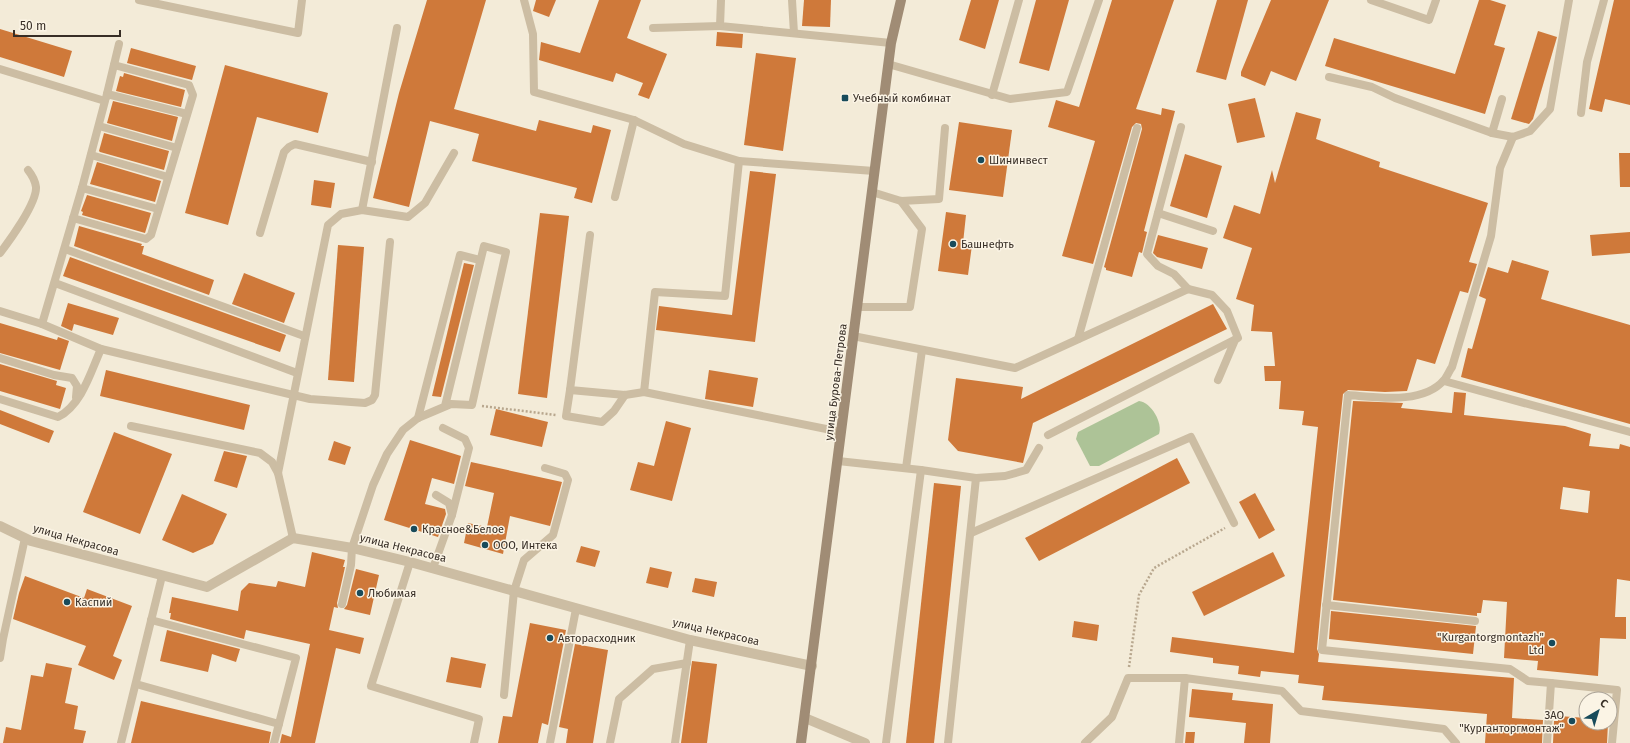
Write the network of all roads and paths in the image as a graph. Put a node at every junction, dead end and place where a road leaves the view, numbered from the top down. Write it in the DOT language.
graph roads {
  1 [pos="139,0"];
  2 [pos="302,0"];
  3 [pos="524,0"];
  4 [pos="721,0"];
  5 [pos="792,0"];
  6 [pos="893,0"];
  7 [pos="901,0"];
  8 [pos="1019,0"];
  9 [pos="1099,0"];
  10 [pos="1371,0"];
  11 [pos="1436,0"];
  12 [pos="1569,0"];
  13 [pos="1604,0"];
  14 [pos="894,24"];
  15 [pos="720,26"];
  16 [pos="397,28"];
  17 [pos="653,28"];
  18 [pos="794,33"];
  19 [pos="891,43"];
  20 [pos="119,44"];
  21 [pos="888,64"];
  22 [pos="114,65"];
  23 [pos="0,69"];
  24 [pos="1330,77"];
  25 [pos="992,95"];
  26 [pos="106,98"];
  27 [pos="1502,99"];
  28 [pos="1581,113"];
  29 [pos="187,114"];
  30 [pos="634,120"];
  31 [pos="99,126"];
  32 [pos="1182,127"];
  33 [pos="945,128"];
  34 [pos="1137,128"];
  35 [pos="1492,133"];
  36 [pos="1513,137"];
  37 [pos="177,148"];
  38 [pos="454,153"];
  39 [pos="91,155"];
  40 [pos="739,161"];
  41 [pos="372,162"];
  42 [pos="28,170"];
  43 [pos="874,172"];
  44 [pos="168,177"];
  45 [pos="82,188"];
  46 [pos="872,192"];
  47 [pos="615,197"];
  48 [pos="901,201"];
  49 [pos="158,209"];
  50 [pos="362,210"];
  51 [pos="1158,213"];
  52 [pos="73,218"];
  53 [pos="1213,231"];
  54 [pos="260,233"];
  55 [pos="590,235"];
  56 [pos="390,242"];
  57 [pos="65,248"];
  58 [pos="0,254"];
  59 [pos="480,260"];
  60 [pos="55,283"];
  61 [pos="1188,289"];
  62 [pos="857,307"];
  63 [pos="0,311"];
  64 [pos="42,324"];
  65 [pos="304,336"];
  66 [pos="853,336"];
  67 [pos="1078,339"];
  68 [pos="1235,340"];
  69 [pos="101,349"];
  70 [pos="922,350"];
  71 [pos="0,358"];
  72 [pos="297,372"];
  73 [pos="1218,380"];
  74 [pos="1444,381"];
  75 [pos="570,390"];
  76 [pos="644,392"];
  77 [pos="292,395"];
  78 [pos="625,395"];
  79 [pos="0,400"];
  80 [pos="76,401"];
  81 [pos="472,404"];
  82 [pos="445,406"];
  83 [pos="566,416"];
  84 [pos="418,418"];
  85 [pos="131,426"];
  86 [pos="443,428"];
  87 [pos="841,432"];
  88 [pos="1630,432"];
  89 [pos="1048,435"];
  90 [pos="1039,448"];
  91 [pos="838,461"];
  92 [pos="545,468"];
  93 [pos="906,468"];
  94 [pos="921,470"];
  95 [pos="278,473"];
  96 [pos="976,478"];
  97 [pos="436,495"];
  98 [pos="452,515"];
  99 [pos="1234,523"];
  100 [pos="0,526"];
  101 [pos="971,533"];
  102 [pos="26,538"];
  103 [pos="293,538"];
  104 [pos="352,548"];
  105 [pos="410,562"];
  106 [pos="432,568"];
  107 [pos="162,576"];
  108 [pos="514,591"];
  109 [pos="342,604"];
  110 [pos="1326,605"];
  111 [pos="576,609"];
  112 [pos="151,620"];
  113 [pos="1475,621"];
  114 [pos="690,640"];
  115 [pos="0,658"];
  116 [pos="687,663"];
  117 [pos="812,666"];
  118 [pos="1128,678"];
  119 [pos="1185,678"];
  120 [pos="1551,683"];
  121 [pos="136,684"];
  122 [pos="504,695"];
  123 [pos="805,718"];
  124 [pos="279,724"];
  125 [pos="121,743"];
  126 [pos="274,743"];
  127 [pos="474,743"];
  128 [pos="550,743"];
  129 [pos="610,743"];
  130 [pos="675,743"];
  131 [pos="802,743"];
  132 [pos="865,743"];
  133 [pos="886,743"];
  134 [pos="948,743"];
  135 [pos="1085,743"];
  136 [pos="1179,743"];
  137 [pos="1456,743"];
  138 [pos="1547,743"];
  139 [pos="1612,743"];
  1 -- 2 [label="lane"];
  3 -- 30 [label="lane"];
  4 -- 15 [label="lane"];
  5 -- 18 [label="lane"];
  6 -- 14 [label="main road, улица Бурова-Петрова"];
  7 -- 14 [label="main road, улица Бурова-Петрова"];
  8 -- 25 [label="lane"];
  9 -- 25 [label="lane"];
  10 -- 11 [label="lane"];
  12 -- 36 [label="lane"];
  13 -- 28 [label="lane"];
  14 -- 19 [label="main road, улица Бурова-Петрова"];
  15 -- 17 [label="lane"];
  15 -- 18 [label="lane"];
  16 -- 41 [label="lane"];
  18 -- 19 [label="lane"];
  19 -- 21 [label="main road, улица Бурова-Петрова"];
  20 -- 22 [label="lane"];
  21 -- 25 [label="lane"];
  21 -- 43 [label="main road, улица Бурова-Петрова"];
  22 -- 26 [label="lane"];
  22 -- 29 [label="lane"];
  23 -- 26 [label="lane"];
  24 -- 35 [label="lane"];
  26 -- 29 [label="lane"];
  26 -- 31 [label="lane"];
  27 -- 35 [label="lane"];
  29 -- 37 [label="lane"];
  30 -- 40 [label="lane"];
  30 -- 47 [label="lane"];
  31 -- 37 [label="lane"];
  31 -- 39 [label="lane"];
  32 -- 51 [label="lane"];
  33 -- 48 [label="lane"];
  34 -- 67 [label="lane"];
  35 -- 36 [label="lane"];
  36 -- 74 [label="lane"];
  37 -- 44 [label="lane"];
  38 -- 50 [label="lane"];
  39 -- 44 [label="lane"];
  39 -- 45 [label="lane"];
  40 -- 43 [label="lane"];
  40 -- 76 [label="lane"];
  41 -- 50 [label="lane"];
  41 -- 54 [label="lane"];
  42 -- 58 [label="lane"];
  43 -- 46 [label="main road, улица Бурова-Петрова"];
  44 -- 49 [label="lane"];
  45 -- 49 [label="lane"];
  45 -- 52 [label="lane"];
  46 -- 48 [label="lane"];
  46 -- 62 [label="main road, улица Бурова-Петрова"];
  48 -- 62 [label="lane"];
  49 -- 52 [label="lane"];
  50 -- 65 [label="lane"];
  51 -- 53 [label="lane"];
  51 -- 61 [label="lane"];
  52 -- 57 [label="lane"];
  55 -- 75 [label="lane"];
  56 -- 77 [label="lane"];
  57 -- 60 [label="lane"];
  57 -- 65 [label="lane"];
  59 -- 81 [label="lane"];
  59 -- 82 [label="lane"];
  59 -- 84 [label="lane"];
  60 -- 64 [label="lane"];
  60 -- 72 [label="lane"];
  61 -- 67 [label="lane"];
  61 -- 68 [label="lane"];
  62 -- 66 [label="main road, улица Бурова-Петрова"];
  63 -- 64 [label="lane"];
  64 -- 69 [label="lane"];
  65 -- 72 [label="lane"];
  66 -- 70 [label="lane"];
  66 -- 87 [label="main road, улица Бурова-Петрова"];
  67 -- 70 [label="lane"];
  68 -- 73 [label="lane"];
  68 -- 89 [label="lane"];
  69 -- 77 [label="lane"];
  69 -- 80 [label="lane"];
  70 -- 93 [label="lane"];
  71 -- 80 [label="lane"];
  72 -- 77 [label="lane"];
  74 -- 88 [label="lane"];
  74 -- 110 [label="lane"];
  75 -- 78 [label="lane"];
  75 -- 83 [label="lane"];
  76 -- 78 [label="lane"];
  76 -- 87 [label="lane"];
  77 -- 95 [label="lane"];
  78 -- 83 [label="lane"];
  79 -- 80 [label="lane"];
  81 -- 82 [label="lane"];
  81 -- 83 [label="path"];
  82 -- 84 [label="lane"];
  84 -- 104 [label="lane"];
  85 -- 95 [label="lane"];
  86 -- 98 [label="lane"];
  87 -- 91 [label="main road, улица Бурова-Петрова"];
  90 -- 96 [label="lane"];
  91 -- 93 [label="lane"];
  91 -- 117 [label="main road, улица Бурова-Петрова"];
  92 -- 108 [label="lane"];
  93 -- 94 [label="lane"];
  94 -- 96 [label="lane"];
  94 -- 133 [label="lane"];
  95 -- 103 [label="lane"];
  96 -- 101 [label="lane"];
  97 -- 98 [label="lane"];
  98 -- 106 [label="lane"];
  99 -- 101 [label="lane"];
  99 -- 118 [label="path"];
  100 -- 102 [label="street, улица Некрасова"];
  101 -- 134 [label="lane"];
  102 -- 107 [label="street, улица Некрасова"];
  102 -- 115 [label="lane"];
  103 -- 104 [label="street, улица Некрасова"];
  103 -- 107 [label="street, улица Некрасова"];
  104 -- 105 [label="street, улица Некрасова"];
  104 -- 109 [label="lane"];
  105 -- 106 [label="street, улица Некрасова"];
  105 -- 127 [label="lane"];
  106 -- 108 [label="street, улица Некрасова"];
  107 -- 112 [label="lane"];
  108 -- 111 [label="street, улица Некрасова"];
  108 -- 122 [label="lane"];
  110 -- 113 [label="lane"];
  110 -- 120 [label="lane"];
  111 -- 114 [label="street, улица Некрасова"];
  111 -- 128 [label="lane"];
  112 -- 121 [label="lane"];
  112 -- 124 [label="lane"];
  114 -- 116 [label="lane"];
  114 -- 117 [label="street, улица Некрасова"];
  116 -- 129 [label="lane"];
  116 -- 130 [label="lane"];
  117 -- 123 [label="main road, улица Бурова-Петрова"];
  118 -- 119 [label="lane"];
  118 -- 135 [label="lane"];
  119 -- 136 [label="lane"];
  119 -- 137 [label="lane"];
  120 -- 138 [label="lane"];
  120 -- 139 [label="lane"];
  121 -- 124 [label="lane"];
  121 -- 125 [label="lane"];
  123 -- 131 [label="main road, улица Бурова-Петрова"];
  123 -- 132 [label="street"];
  124 -- 126 [label="lane"];
}
